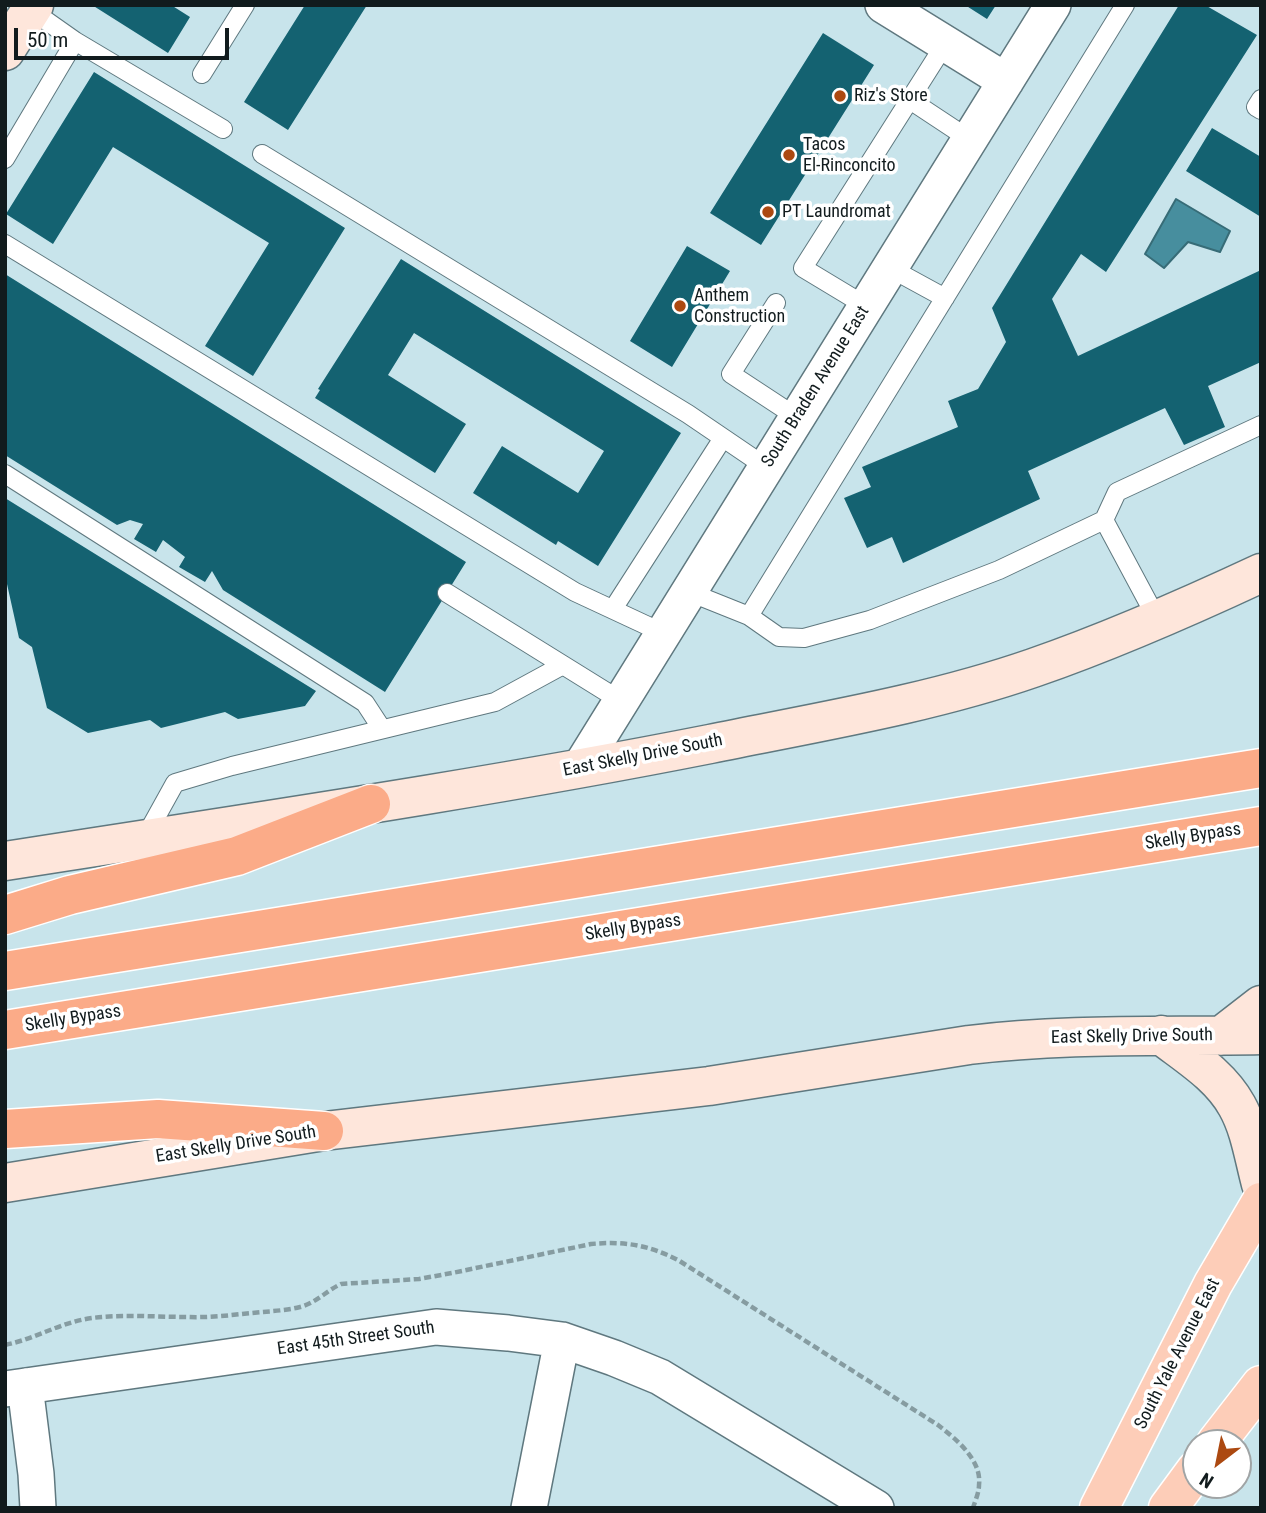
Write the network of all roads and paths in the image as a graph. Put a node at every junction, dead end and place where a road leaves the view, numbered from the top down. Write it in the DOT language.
graph roads {
  1 [pos="245,5"];
  2 [pos="883,5"];
  3 [pos="1053,5"];
  4 [pos="1125,5"];
  5 [pos="32,8"];
  6 [pos="75,41"];
  7 [pos="945,44"];
  8 [pos="5,51"];
  9 [pos="202,74"];
  10 [pos="1006,82"];
  11 [pos="1261,99"];
  12 [pos="909,100"];
  13 [pos="1261,110"];
  14 [pos="223,129"];
  15 [pos="970,139"];
  16 [pos="262,154"];
  17 [pos="5,159"];
  18 [pos="5,244"];
  19 [pos="890,268"];
  20 [pos="945,298"];
  21 [pos="776,303"];
  22 [pos="866,306"];
  23 [pos="798,418"];
  24 [pos="1261,425"];
  25 [pos="723,438"];
  26 [pos="766,467"];
  27 [pos="5,474"];
  28 [pos="1104,520"];
  29 [pos="1261,573"];
  30 [pos="689,592"];
  31 [pos="447,593"];
  32 [pos="613,609"];
  33 [pos="749,616"];
  34 [pos="1157,619"];
  35 [pos="663,633"];
  36 [pos="563,665"];
  37 [pos="621,701"];
  38 [pos="382,729"];
  39 [pos="1260,768"];
  40 [pos="579,769"];
  41 [pos="371,804"];
  42 [pos="1253,828"];
  43 [pos="144,839"];
  44 [pos="5,861"];
  45 [pos="5,915"];
  46 [pos="5,971"];
  47 [pos="1261,1005"];
  48 [pos="5,1030"];
  49 [pos="1161,1035"];
  50 [pos="1261,1035"];
  51 [pos="1221,1036"];
  52 [pos="5,1129"];
  53 [pos="324,1130"];
  54 [pos="5,1183"];
  55 [pos="1261,1184"];
  56 [pos="1261,1202"];
  57 [pos="562,1340"];
  58 [pos="1261,1385"];
  59 [pos="15,1387"];
  60 [pos="1227,1429"];
  61 [pos="1182,1489"];
  62 [pos="38,1508"];
  63 [pos="529,1508"];
  64 [pos="876,1508"];
  65 [pos="1099,1508"];
  66 [pos="1168,1508"];
  1 -- 9 [label="lane"];
  2 -- 7 [label="street"];
  3 -- 10 [label="street, South Braden Avenue East"];
  4 -- 20 [label="lane"];
  5 -- 6 [label="lane"];
  5 -- 8 [label="main road"];
  6 -- 14 [label="lane"];
  6 -- 17 [label="lane"];
  7 -- 10 [label="street"];
  7 -- 12 [label="lane"];
  10 -- 15 [label="street, South Braden Avenue East"];
  11 -- 13 [label="lane"];
  12 -- 15 [label="lane"];
  12 -- 22 [label="lane"];
  15 -- 19 [label="street, South Braden Avenue East"];
  16 -- 25 [label="lane"];
  18 -- 32 [label="lane"];
  19 -- 20 [label="lane"];
  19 -- 22 [label="street, South Braden Avenue East"];
  20 -- 33 [label="lane"];
  21 -- 23 [label="lane"];
  22 -- 23 [label="street, South Braden Avenue East"];
  23 -- 26 [label="street, South Braden Avenue East"];
  24 -- 28 [label="lane"];
  25 -- 26 [label="lane"];
  25 -- 32 [label="lane"];
  26 -- 30 [label="street, South Braden Avenue East"];
  27 -- 38 [label="lane"];
  28 -- 33 [label="lane"];
  28 -- 34 [label="lane"];
  29 -- 34 [label="main road, East Skelly Drive South"];
  30 -- 33 [label="lane"];
  30 -- 35 [label="street, South Braden Avenue East"];
  31 -- 36 [label="lane"];
  32 -- 35 [label="lane"];
  34 -- 40 [label="main road, East Skelly Drive South"];
  35 -- 37 [label="street, South Braden Avenue East"];
  36 -- 37 [label="lane"];
  36 -- 38 [label="lane"];
  37 -- 40 [label="street, South Braden Avenue East"];
  38 -- 43 [label="lane"];
  39 -- 46 [label="highway"];
  40 -- 41 [label="main road, East Skelly Drive South"];
  41 -- 43 [label="main road, East Skelly Drive South"];
  41 -- 45 [label="highway"];
  42 -- 48 [label="highway, Skelly Bypass"];
  43 -- 44 [label="main road, East Skelly Drive South"];
  47 -- 51 [label="main road"];
  49 -- 51 [label="main road, East Skelly Drive South"];
  49 -- 53 [label="main road, East Skelly Drive South"];
  49 -- 55 [label="main road"];
  50 -- 51 [label="main road, East Skelly Drive South"];
  52 -- 53 [label="highway"];
  53 -- 54 [label="main road, East Skelly Drive South"];
  56 -- 65 [label="main road, South Yale Avenue East"];
  57 -- 59 [label="street, East 45th Street South"];
  57 -- 63 [label="street"];
  57 -- 64 [label="street, East 45th Street South"];
  58 -- 60 [label="main road"];
  59 -- 62 [label="street"];
  61 -- 66 [label="main road"];
}
